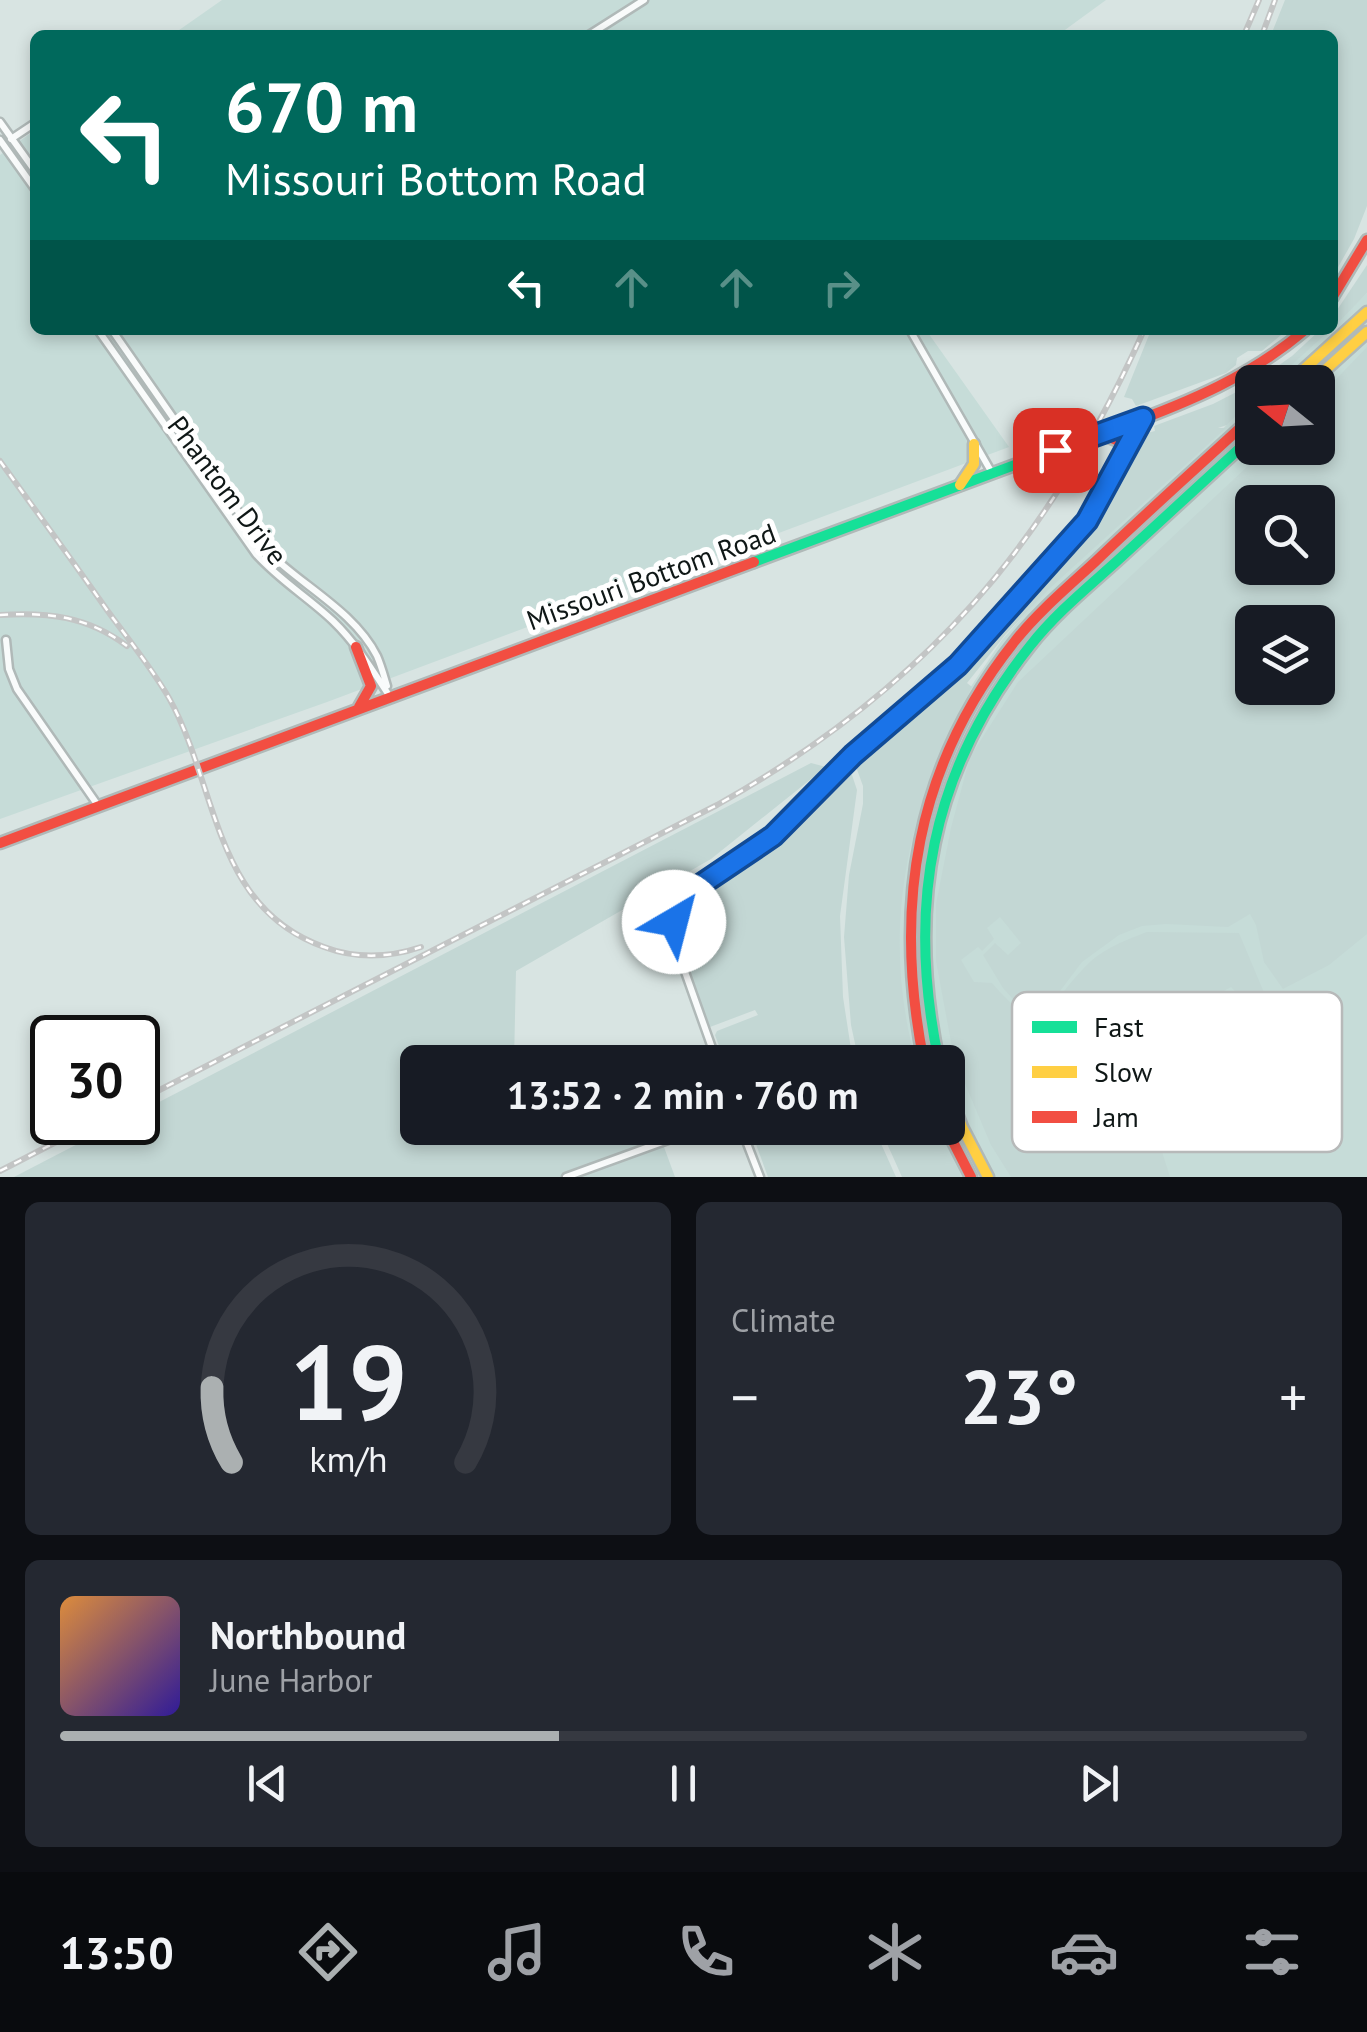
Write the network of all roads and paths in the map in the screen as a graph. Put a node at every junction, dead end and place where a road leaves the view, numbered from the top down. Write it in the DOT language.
graph roads {
  1 [pos="644,0"];
  2 [pos="597,30"];
  3 [pos="0,122"];
  4 [pos="30,126"];
  5 [pos="12,138"];
  6 [pos="1,143"];
  7 [pos="30,164"];
  8 [pos="30,181"];
  9 [pos="1367,240"];
  10 [pos="1338,288"];
  11 [pos="1367,312"];
  12 [pos="1367,332"];
  13 [pos="102,335"];
  14 [pos="115,335"];
  15 [pos="913,335"];
  16 [pos="1300,335"];
  17 [pos="1309,365"];
  18 [pos="1331,365"];
  19 [pos="1143,418"];
  20 [pos="1235,433"];
  21 [pos="1102,434"];
  22 [pos="974,444"];
  23 [pos="1235,453"];
  24 [pos="1120,464"];
  25 [pos="992,474"];
  26 [pos="958,487"];
  27 [pos="6,640"];
  28 [pos="356,646"];
  29 [pos="390,696"];
  30 [pos="356,709"];
  31 [pos="98,807"];
  32 [pos="0,843"];
  33 [pos="712,1045"];
  34 [pos="921,1045"];
  35 [pos="936,1045"];
  36 [pos="965,1133"];
  37 [pos="655,1145"];
  38 [pos="748,1145"];
  39 [pos="955,1145"];
  40 [pos="566,1177"];
  41 [pos="760,1177"];
  42 [pos="971,1177"];
  43 [pos="988,1177"];
  1 -- 2 [label="street"];
  3 -- 5 [label="street"];
  4 -- 5 [label="street"];
  5 -- 6 [label="street"];
  5 -- 7 [label="street"];
  6 -- 8 [label="street"];
  9 -- 10 [label="main road"];
  11 -- 17 [label="main road"];
  12 -- 18 [label="main road"];
  13 -- 28 [label="street, Phantom Drive"];
  14 -- 29 [label="street, Phantom Drive"];
  15 -- 22 [label="street"];
  16 -- 19 [label="main road, Missouri Bottom Road"];
  19 -- 21 [label="main road, Missouri Bottom Road, bridge"];
  19 -- 24 [label="street"];
  20 -- 34 [label="main road"];
  21 -- 24 [label="main road"];
  21 -- 25 [label="main road, Missouri Bottom Road, bridge"];
  22 -- 25 [label="street"];
  22 -- 26 [label="main road"];
  23 -- 35 [label="main road"];
  24 -- 33 [label="street"];
  25 -- 26 [label="main road, Missouri Bottom Road"];
  26 -- 29 [label="main road, Missouri Bottom Road"];
  27 -- 31 [label="street"];
  28 -- 29 [label="street, Phantom Drive"];
  28 -- 30 [label="main road"];
  29 -- 30 [label="main road, Missouri Bottom Road"];
  30 -- 31 [label="main road, Missouri Bottom Road"];
  31 -- 32 [label="main road, Missouri Bottom Road"];
  36 -- 43 [label="main road"];
  37 -- 40 [label="street"];
  38 -- 41 [label="street"];
  39 -- 42 [label="main road"];
}
